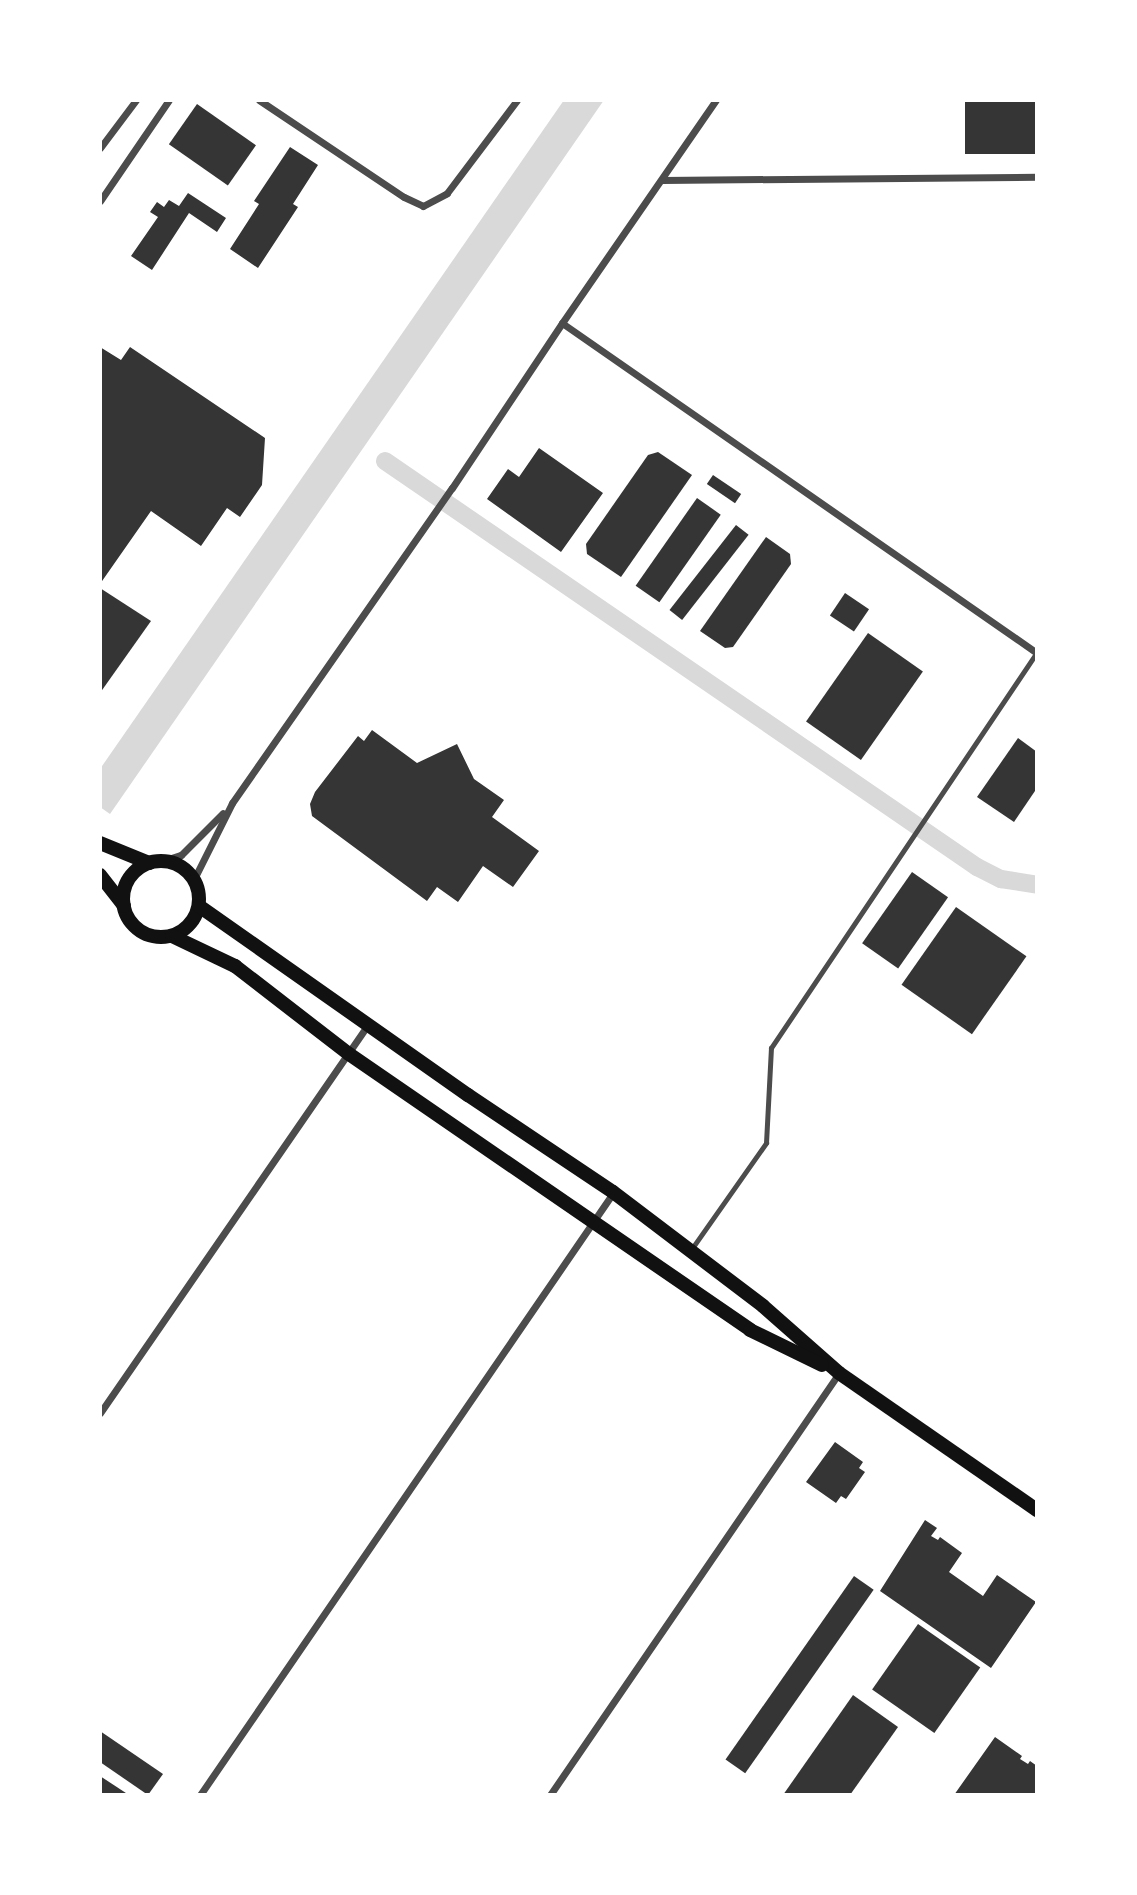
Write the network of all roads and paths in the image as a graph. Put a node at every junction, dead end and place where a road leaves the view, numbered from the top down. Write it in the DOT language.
graph roads {
  1 [pos="136,100"];
  2 [pos="169,100"];
  3 [pos="259,100"];
  4 [pos="517,100"];
  5 [pos="716,100"];
  6 [pos="100,148"];
  7 [pos="1037,177"];
  8 [pos="662,180"];
  9 [pos="100,201"];
  10 [pos="562,323"];
  11 [pos="1037,652"];
  12 [pos="232,803"];
  13 [pos="100,843"];
  14 [pos="156,862"];
  15 [pos="100,875"];
  16 [pos="194,879"];
  17 [pos="124,906"];
  18 [pos="199,906"];
  19 [pos="172,936"];
  20 [pos="368,1025"];
  21 [pos="349,1054"];
  22 [pos="613,1192"];
  23 [pos="592,1223"];
  24 [pos="690,1251"];
  25 [pos="839,1373"];
  26 [pos="100,1413"];
  27 [pos="1037,1510"];
  28 [pos="200,1795"];
  29 [pos="550,1795"];
  1 -- 6 [label="street"];
  2 -- 9 [label="street"];
  3 -- 4 [label="street"];
  5 -- 8 [label="street"];
  7 -- 8 [label="street"];
  8 -- 10 [label="street"];
  10 -- 11 [label="street"];
  10 -- 12 [label="street"];
  11 -- 24 [label="lane"];
  12 -- 14 [label="street"];
  12 -- 16 [label="street"];
  13 -- 14 [label="main road"];
  14 -- 16 [label="main road"];
  14 -- 17 [label="main road"];
  15 -- 17 [label="main road"];
  16 -- 18 [label="main road"];
  17 -- 19 [label="main road"];
  18 -- 19 [label="main road"];
  18 -- 20 [label="main road"];
  19 -- 21 [label="main road"];
  20 -- 21 [label="street"];
  20 -- 22 [label="main road"];
  21 -- 23 [label="main road"];
  21 -- 26 [label="street"];
  22 -- 23 [label="street"];
  22 -- 24 [label="main road"];
  23 -- 25 [label="main road"];
  23 -- 28 [label="street"];
  24 -- 25 [label="main road"];
  25 -- 27 [label="main road"];
  25 -- 29 [label="street"];
}
